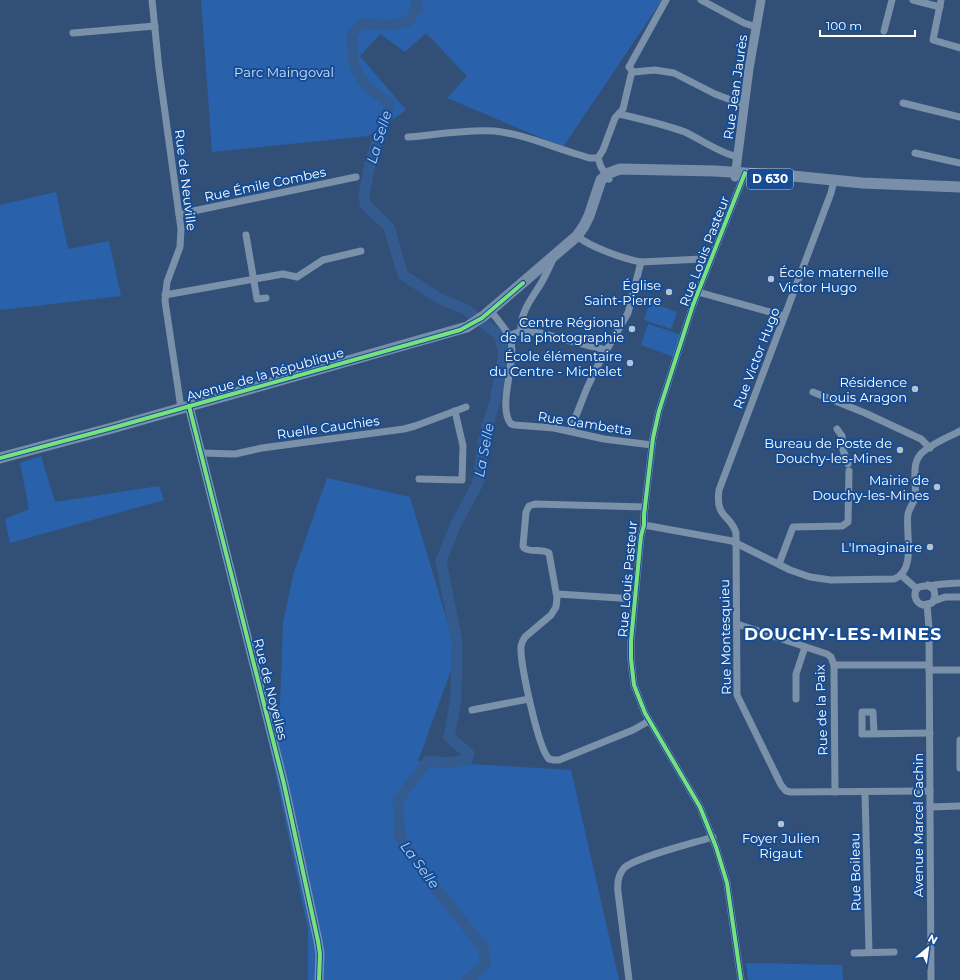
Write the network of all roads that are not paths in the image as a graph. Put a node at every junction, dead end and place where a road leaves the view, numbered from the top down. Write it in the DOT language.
graph roads {
  1 [pos="152,0"];
  2 [pos="666,0"];
  3 [pos="701,0"];
  4 [pos="761,0"];
  5 [pos="892,0"];
  6 [pos="913,0"];
  7 [pos="941,3"];
  8 [pos="154,26"];
  9 [pos="756,27"];
  10 [pos="884,31"];
  11 [pos="73,33"];
  12 [pos="960,48"];
  13 [pos="633,72"];
  14 [pos="903,102"];
  15 [pos="744,105"];
  16 [pos="619,114"];
  17 [pos="960,117"];
  18 [pos="408,137"];
  19 [pos="915,152"];
  20 [pos="738,157"];
  21 [pos="598,158"];
  22 [pos="960,163"];
  23 [pos="740,175"];
  24 [pos="356,177"];
  25 [pos="608,177"];
  26 [pos="834,183"];
  27 [pos="960,187"];
  28 [pos="960,193"];
  29 [pos="179,214"];
  30 [pos="246,234"];
  31 [pos="577,236"];
  32 [pos="361,251"];
  33 [pos="554,257"];
  34 [pos="710,261"];
  35 [pos="641,262"];
  36 [pos="254,279"];
  37 [pos="698,292"];
  38 [pos="165,295"];
  39 [pos="266,298"];
  40 [pos="488,313"];
  41 [pos="784,316"];
  42 [pos="521,331"];
  43 [pos="509,336"];
  44 [pos="606,350"];
  45 [pos="813,392"];
  46 [pos="185,407"];
  47 [pos="466,407"];
  48 [pos="455,411"];
  49 [pos="837,429"];
  50 [pos="570,431"];
  51 [pos="960,431"];
  52 [pos="652,445"];
  53 [pos="930,448"];
  54 [pos="201,453"];
  55 [pos="0,458"];
  56 [pos="419,479"];
  57 [pos="645,508"];
  58 [pos="644,525"];
  59 [pos="736,543"];
  60 [pos="779,564"];
  61 [pos="901,575"];
  62 [pos="960,583"];
  63 [pos="928,585"];
  64 [pos="917,589"];
  65 [pos="557,594"];
  66 [pos="960,597"];
  67 [pos="635,599"];
  68 [pos="934,601"];
  69 [pos="927,605"];
  70 [pos="736,624"];
  71 [pos="804,646"];
  72 [pos="834,665"];
  73 [pos="929,668"];
  74 [pos="960,670"];
  75 [pos="796,698"];
  76 [pos="529,699"];
  77 [pos="472,710"];
  78 [pos="649,721"];
  79 [pos="930,733"];
  80 [pos="874,734"];
  81 [pos="960,740"];
  82 [pos="960,768"];
  83 [pos="930,791"];
  84 [pos="835,792"];
  85 [pos="865,792"];
  86 [pos="960,806"];
  87 [pos="930,807"];
  88 [pos="713,837"];
  89 [pos="854,952"];
  90 [pos="868,952"];
  91 [pos="894,952"];
  92 [pos="319,980"];
  93 [pos="629,980"];
  94 [pos="741,980"];
  95 [pos="931,980"];
  1 -- 8 [label="street, Rue de Neuville"];
  2 -- 13 [label="street"];
  3 -- 9 [label="street"];
  4 -- 9 [label="street, Rue Jean Jaurès"];
  5 -- 10 [label="street"];
  6 -- 7 [label="street"];
  7 -- 12 [label="street"];
  8 -- 11 [label="street"];
  8 -- 29 [label="street, Rue de Neuville"];
  9 -- 15 [label="street, Rue Jean Jaurès"];
  13 -- 15 [label="street"];
  13 -- 16 [label="street"];
  14 -- 17 [label="street"];
  15 -- 20 [label="street, Rue Jean Jaurès"];
  16 -- 20 [label="street"];
  16 -- 21 [label="street"];
  18 -- 21 [label="street"];
  19 -- 22 [label="street"];
  20 -- 23 [label="street, Rue Jean Jaurès"];
  21 -- 25 [label="street"];
  23 -- 25 [label="main road, D 630"];
  23 -- 26 [label="main road, D 630"];
  23 -- 34 [label="street, Rue Louis Pasteur"];
  24 -- 29 [label="street, Rue Émile Combes"];
  25 -- 31 [label="main road, Avenue de la République"];
  26 -- 27 [label="main road, D 630"];
  26 -- 28 [label="main road, D 630"];
  26 -- 41 [label="street, Rue Victor Hugo"];
  29 -- 38 [label="street, Rue de Neuville"];
  30 -- 36 [label="street"];
  31 -- 33 [label="main road, Avenue de la République"];
  31 -- 35 [label="street"];
  32 -- 36 [label="street"];
  33 -- 40 [label="main road, Avenue de la République"];
  33 -- 42 [label="street, Avenue de la République"];
  34 -- 35 [label="street"];
  34 -- 37 [label="street, Rue Louis Pasteur"];
  35 -- 44 [label="street"];
  36 -- 38 [label="street"];
  36 -- 39 [label="street"];
  37 -- 41 [label="street"];
  37 -- 52 [label="street, Rue Louis Pasteur"];
  38 -- 46 [label="street, Rue de Neuville"];
  40 -- 43 [label="street"];
  40 -- 46 [label="main road, Avenue de la République"];
  41 -- 59 [label="street, Rue Victor Hugo"];
  42 -- 43 [label="street"];
  42 -- 44 [label="street"];
  43 -- 50 [label="street, Rue Gambetta"];
  44 -- 50 [label="street"];
  45 -- 53 [label="street"];
  46 -- 54 [label="street, Rue de Noyelles"];
  46 -- 55 [label="main road, Avenue de la République"];
  47 -- 48 [label="street, Ruelle Cauchies"];
  48 -- 54 [label="street, Ruelle Cauchies"];
  48 -- 56 [label="street"];
  49 -- 60 [label="street"];
  50 -- 52 [label="street, Rue Gambetta"];
  51 -- 53 [label="street"];
  52 -- 57 [label="street, Rue Louis Pasteur"];
  53 -- 61 [label="street"];
  54 -- 92 [label="street, Rue de Noyelles"];
  57 -- 58 [label="street, Rue Louis Pasteur"];
  57 -- 65 [label="street"];
  58 -- 59 [label="street"];
  58 -- 67 [label="street, Rue Louis Pasteur"];
  59 -- 60 [label="street"];
  59 -- 70 [label="street, Rue Montesquieu"];
  60 -- 61 [label="street"];
  61 -- 64 [label="street"];
  62 -- 63 [label="street"];
  63 -- 64 [label="street"];
  63 -- 68 [label="street"];
  64 -- 69 [label="street"];
  65 -- 67 [label="street"];
  65 -- 76 [label="street"];
  66 -- 68 [label="street"];
  67 -- 78 [label="street, Rue Louis Pasteur"];
  68 -- 69 [label="street"];
  69 -- 73 [label="street, Avenue Marcel Cachin"];
  70 -- 71 [label="street, Rue de la Paix"];
  70 -- 84 [label="street, Rue Montesquieu"];
  71 -- 72 [label="street, Rue de la Paix"];
  71 -- 75 [label="street, Rue de la Paix"];
  72 -- 73 [label="street"];
  72 -- 84 [label="street, Rue de la Paix"];
  73 -- 74 [label="street"];
  73 -- 79 [label="street, Avenue Marcel Cachin"];
  76 -- 77 [label="street"];
  76 -- 78 [label="street"];
  78 -- 88 [label="street, Rue Louis Pasteur"];
  79 -- 80 [label="street"];
  79 -- 83 [label="street, Avenue Marcel Cachin"];
  81 -- 82 [label="street"];
  83 -- 85 [label="street, Rue Montesquieu"];
  83 -- 87 [label="street, Avenue Marcel Cachin"];
  84 -- 85 [label="street, Rue Montesquieu"];
  85 -- 90 [label="street, Rue Boileau"];
  86 -- 87 [label="street"];
  87 -- 95 [label="street, Avenue Marcel Cachin"];
  88 -- 93 [label="street"];
  88 -- 94 [label="street, Rue Louis Pasteur"];
  89 -- 90 [label="street"];
  90 -- 91 [label="street"];
}
